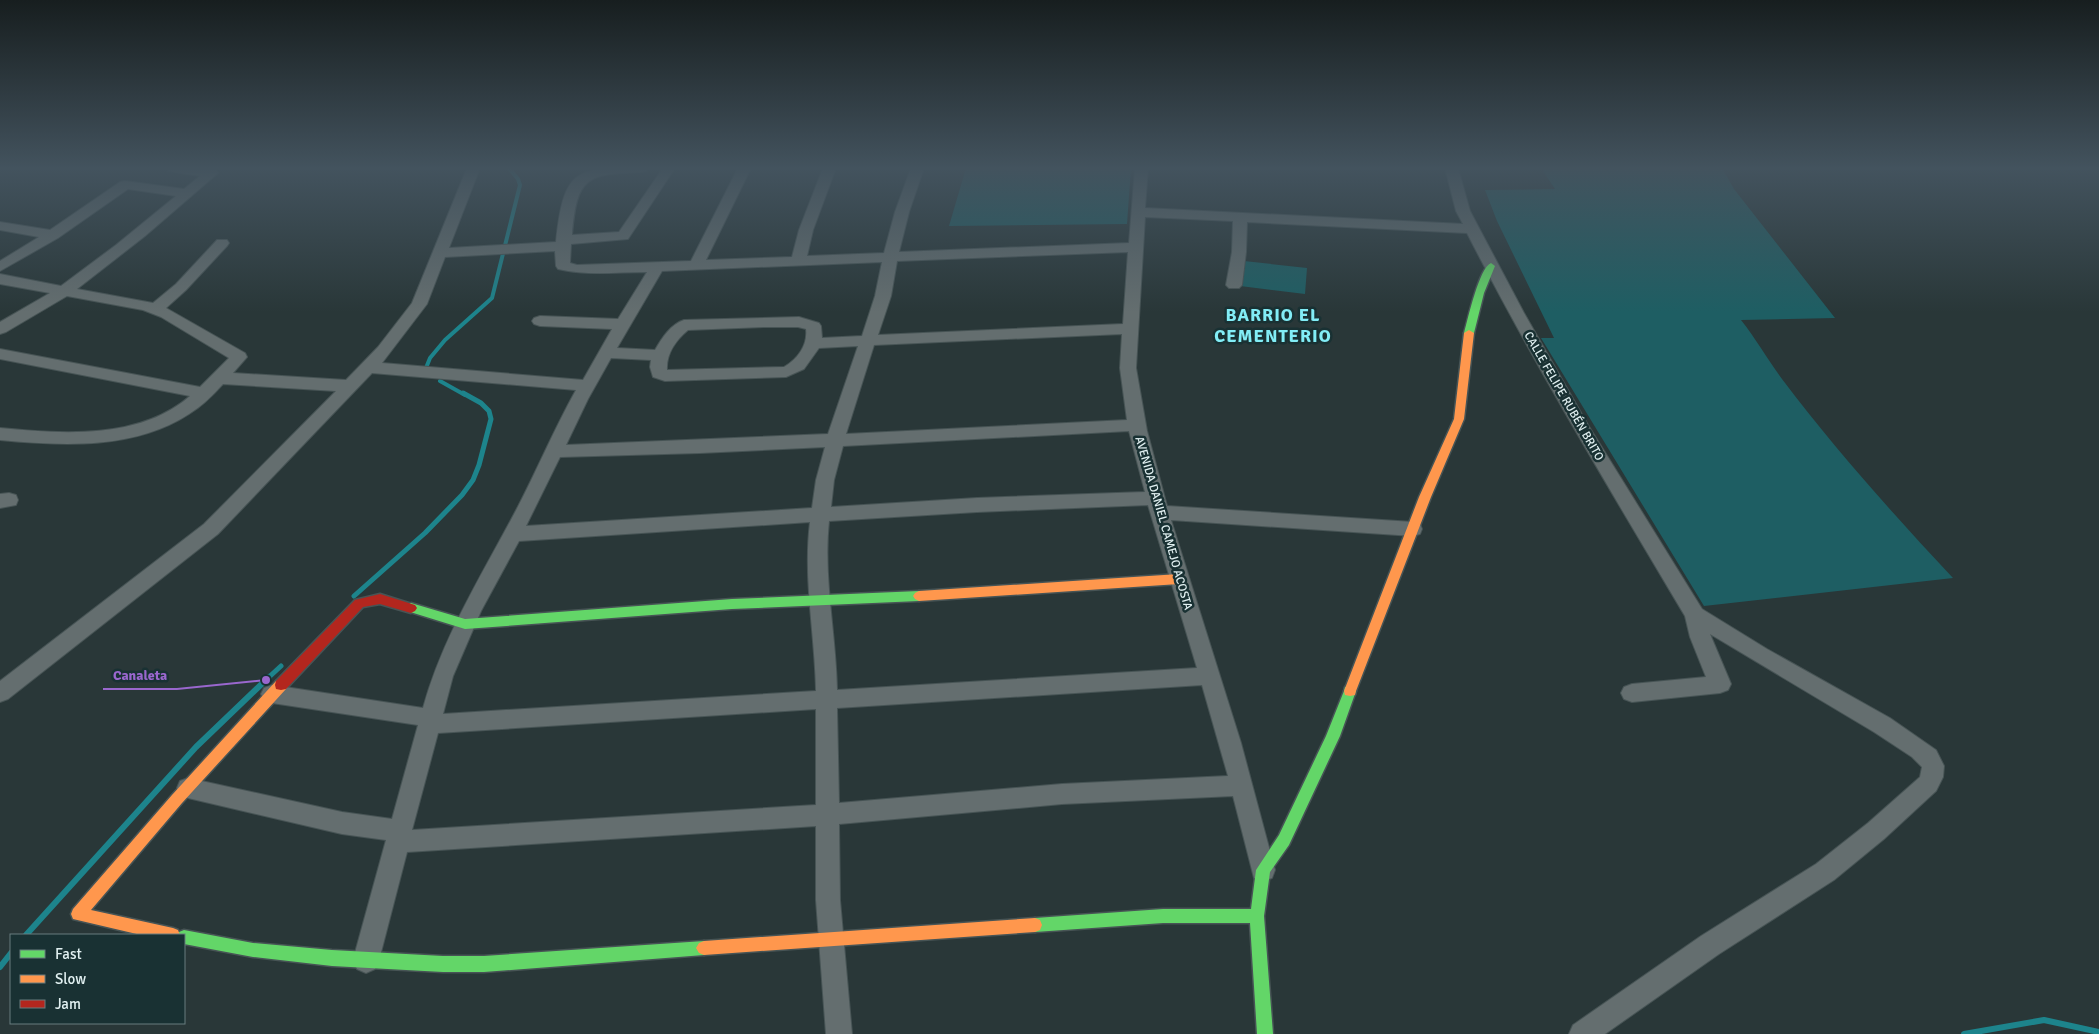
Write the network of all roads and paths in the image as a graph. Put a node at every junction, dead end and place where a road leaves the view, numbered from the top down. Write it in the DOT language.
graph roads {
  1 [pos="80,216"];
  2 [pos="160,216"];
  3 [pos="454,216"];
  4 [pos="567,216"];
  5 [pos="636,216"];
  6 [pos="720,216"];
  7 [pos="811,216"];
  8 [pos="901,216"];
  9 [pos="1139,216"];
  10 [pos="1225,216"];
  11 [pos="1465,216"];
  12 [pos="1240,217"];
  13 [pos="0,226"];
  14 [pos="1472,229"];
  15 [pos="53,235"];
  16 [pos="222,243"];
  17 [pos="564,243"];
  18 [pos="1137,247"];
  19 [pos="440,253"];
  20 [pos="890,258"];
  21 [pos="798,262"];
  22 [pos="696,266"];
  23 [pos="1491,266"];
  24 [pos="0,267"];
  25 [pos="657,267"];
  26 [pos="0,280"];
  27 [pos="1234,285"];
  28 [pos="65,290"];
  29 [pos="156,310"];
  30 [pos="540,321"];
  31 [pos="623,324"];
  32 [pos="0,329"];
  33 [pos="1132,329"];
  34 [pos="868,341"];
  35 [pos="812,343"];
  36 [pos="606,353"];
  37 [pos="0,354"];
  38 [pos="661,355"];
  39 [pos="368,367"];
  40 [pos="218,378"];
  41 [pos="349,386"];
  42 [pos="588,386"];
  43 [pos="203,393"];
  44 [pos="1136,425"];
  45 [pos="0,434"];
  46 [pos="835,440"];
  47 [pos="555,451"];
  48 [pos="1158,505"];
  49 [pos="820,516"];
  50 [pos="1413,529"];
  51 [pos="512,534"];
  52 [pos="1179,579"];
  53 [pos="820,601"];
  54 [pos="1695,615"];
  55 [pos="465,624"];
  56 [pos="1210,676"];
  57 [pos="0,693"];
  58 [pos="1632,693"];
  59 [pos="272,694"];
  60 [pos="826,700"];
  61 [pos="429,721"];
  62 [pos="1242,785"];
  63 [pos="188,788"];
  64 [pos="828,814"];
  65 [pos="399,836"];
  66 [pos="1262,870"];
  67 [pos="1257,916"];
  68 [pos="168,934"];
  69 [pos="185,937"];
  70 [pos="830,940"];
  71 [pos="366,960"];
  72 [pos="839,1034"];
  73 [pos="1265,1034"];
  74 [pos="1582,1034"];
  1 -- 15 [label="street"];
  2 -- 28 [label="street"];
  3 -- 19 [label="street"];
  4 -- 17 [label="street"];
  5 -- 17 [label="street"];
  6 -- 22 [label="street"];
  7 -- 21 [label="street"];
  8 -- 20 [label="street"];
  9 -- 18 [label="street, AVENIDA DANIEL CAMEJO ACOSTA"];
  10 -- 12 [label="street"];
  11 -- 14 [label="street, CALLE FELIPE RUBÉN BRITO"];
  12 -- 14 [label="street"];
  12 -- 27 [label="street"];
  13 -- 15 [label="street"];
  14 -- 23 [label="street, CALLE FELIPE RUBÉN BRITO"];
  15 -- 24 [label="street"];
  16 -- 29 [label="street"];
  17 -- 19 [label="street"];
  17 -- 25 [label="street"];
  18 -- 20 [label="street"];
  18 -- 33 [label="street, AVENIDA DANIEL CAMEJO ACOSTA"];
  19 -- 39 [label="street"];
  20 -- 21 [label="street"];
  20 -- 34 [label="street"];
  21 -- 22 [label="street"];
  22 -- 25 [label="street"];
  23 -- 50 [label="street"];
  23 -- 54 [label="street, CALLE FELIPE RUBÉN BRITO"];
  25 -- 31 [label="street"];
  26 -- 28 [label="street"];
  28 -- 29 [label="street"];
  28 -- 32 [label="street"];
  29 -- 40 [label="street"];
  30 -- 31 [label="street"];
  31 -- 36 [label="street"];
  33 -- 34 [label="street"];
  33 -- 44 [label="street, AVENIDA DANIEL CAMEJO ACOSTA"];
  34 -- 35 [label="street"];
  34 -- 46 [label="street"];
  35 -- 38 [label="street"];
  35 -- 38 [label="street"];
  36 -- 38 [label="street"];
  36 -- 42 [label="street"];
  37 -- 43 [label="street"];
  39 -- 41 [label="street"];
  39 -- 42 [label="street"];
  40 -- 41 [label="street"];
  40 -- 43 [label="street"];
  41 -- 57 [label="street"];
  42 -- 47 [label="street"];
  43 -- 45 [label="street"];
  44 -- 46 [label="street"];
  44 -- 48 [label="street, AVENIDA DANIEL CAMEJO ACOSTA"];
  46 -- 47 [label="street"];
  46 -- 49 [label="street"];
  47 -- 51 [label="street"];
  48 -- 49 [label="street"];
  48 -- 50 [label="street"];
  48 -- 52 [label="street, AVENIDA DANIEL CAMEJO ACOSTA"];
  49 -- 51 [label="street"];
  49 -- 53 [label="street"];
  50 -- 66 [label="street"];
  51 -- 55 [label="street"];
  52 -- 53 [label="street"];
  52 -- 56 [label="street, AVENIDA DANIEL CAMEJO ACOSTA"];
  53 -- 55 [label="street"];
  53 -- 60 [label="street"];
  54 -- 58 [label="street"];
  54 -- 74 [label="street"];
  55 -- 59 [label="street"];
  55 -- 61 [label="street"];
  56 -- 60 [label="street"];
  56 -- 62 [label="street, AVENIDA DANIEL CAMEJO ACOSTA"];
  59 -- 61 [label="street"];
  59 -- 63 [label="street"];
  60 -- 61 [label="street"];
  60 -- 64 [label="street"];
  61 -- 65 [label="street"];
  62 -- 64 [label="street"];
  62 -- 66 [label="street, AVENIDA DANIEL CAMEJO ACOSTA"];
  63 -- 65 [label="street"];
  63 -- 68 [label="street"];
  64 -- 65 [label="street"];
  64 -- 70 [label="street"];
  65 -- 71 [label="street"];
  66 -- 67 [label="street"];
  67 -- 70 [label="street"];
  67 -- 73 [label="street"];
  69 -- 71 [label="street"];
  70 -- 71 [label="street"];
  70 -- 72 [label="street"];
}
